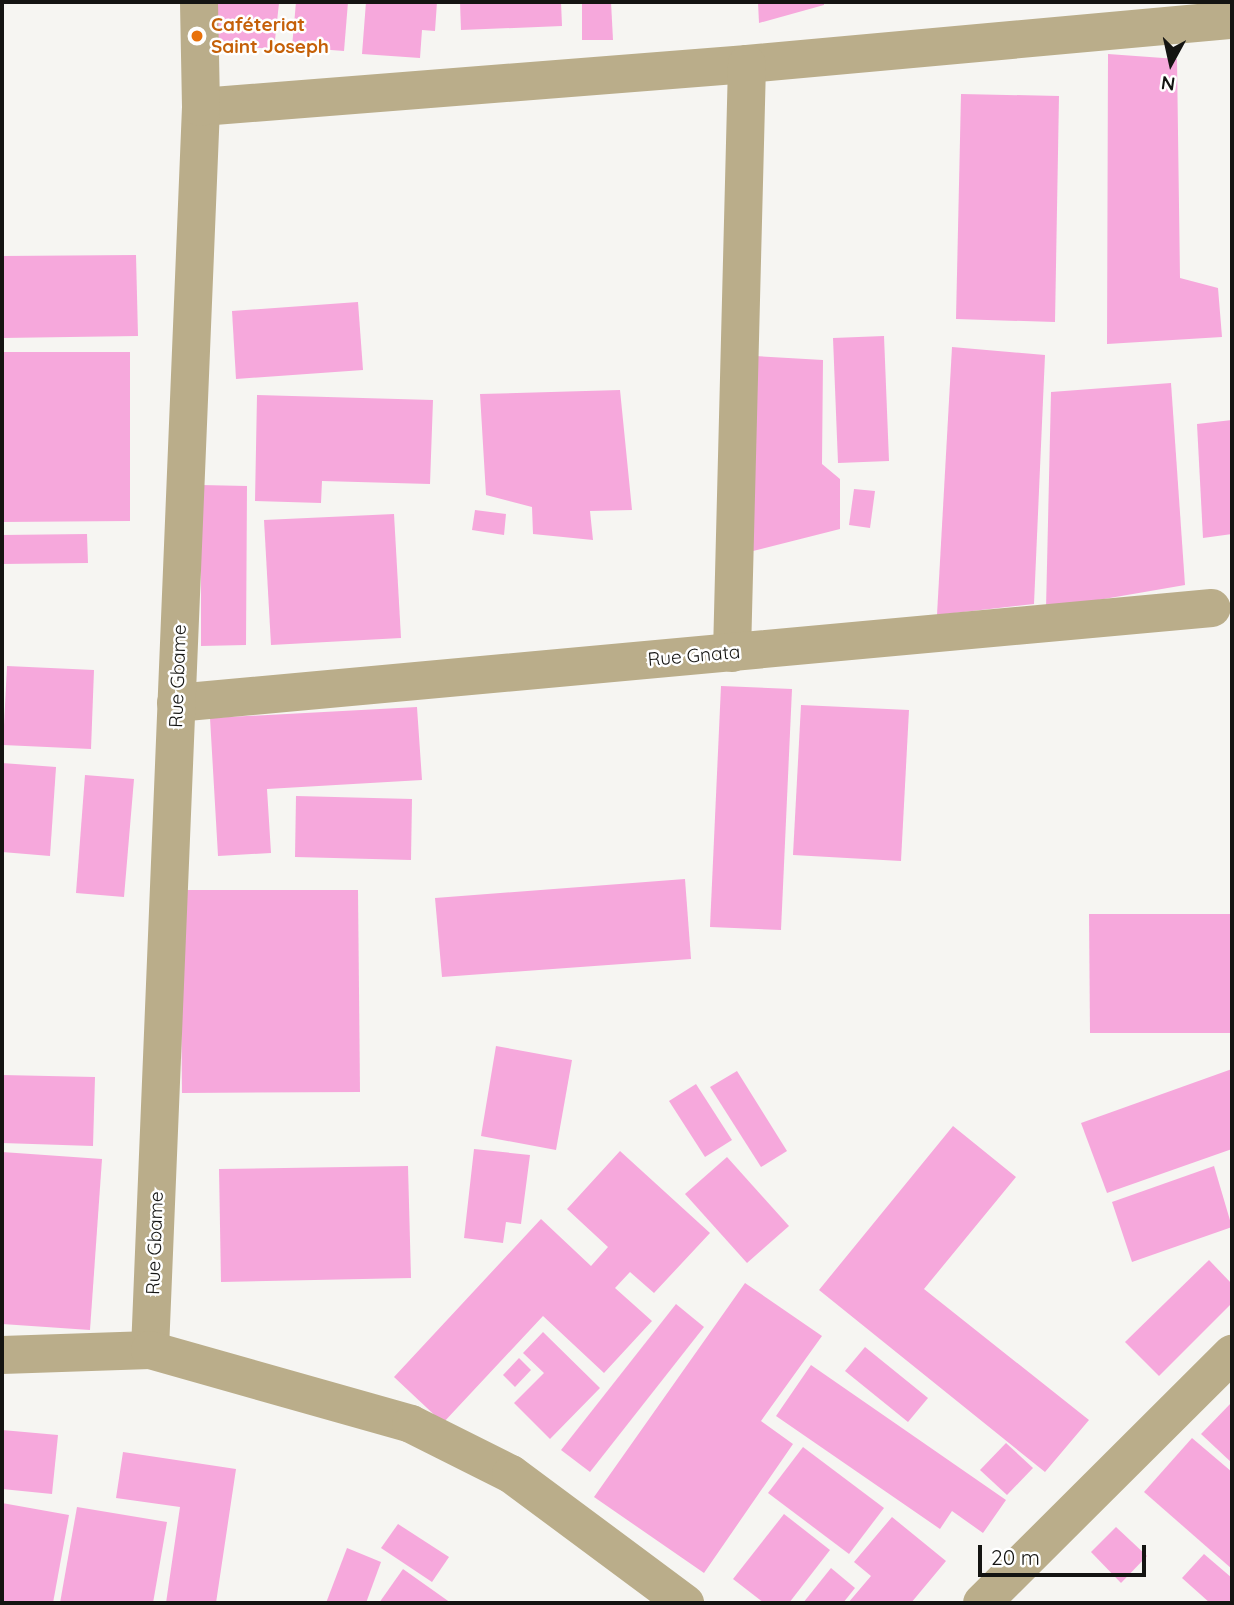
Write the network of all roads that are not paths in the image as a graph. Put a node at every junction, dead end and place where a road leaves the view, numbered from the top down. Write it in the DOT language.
graph roads {
  1 [pos="199,2"];
  2 [pos="1232,20"];
  3 [pos="747,64"];
  4 [pos="201,107"];
  5 [pos="1212,608"];
  6 [pos="732,653"];
  7 [pos="176,703"];
  8 [pos="150,1350"];
  9 [pos="1232,1353"];
  10 [pos="2,1355"];
  11 [pos="685,1603"];
  12 [pos="982,1603"];
  1 -- 4 [label="street, Rue Gbame"];
  2 -- 3 [label="street"];
  3 -- 4 [label="street"];
  3 -- 6 [label="street"];
  4 -- 7 [label="street, Rue Gbame"];
  5 -- 6 [label="street, Rue Gnata"];
  6 -- 7 [label="street, Rue Gnata"];
  7 -- 8 [label="street, Rue Gbame"];
  8 -- 10 [label="street"];
  8 -- 11 [label="street"];
  9 -- 12 [label="street"];
}
